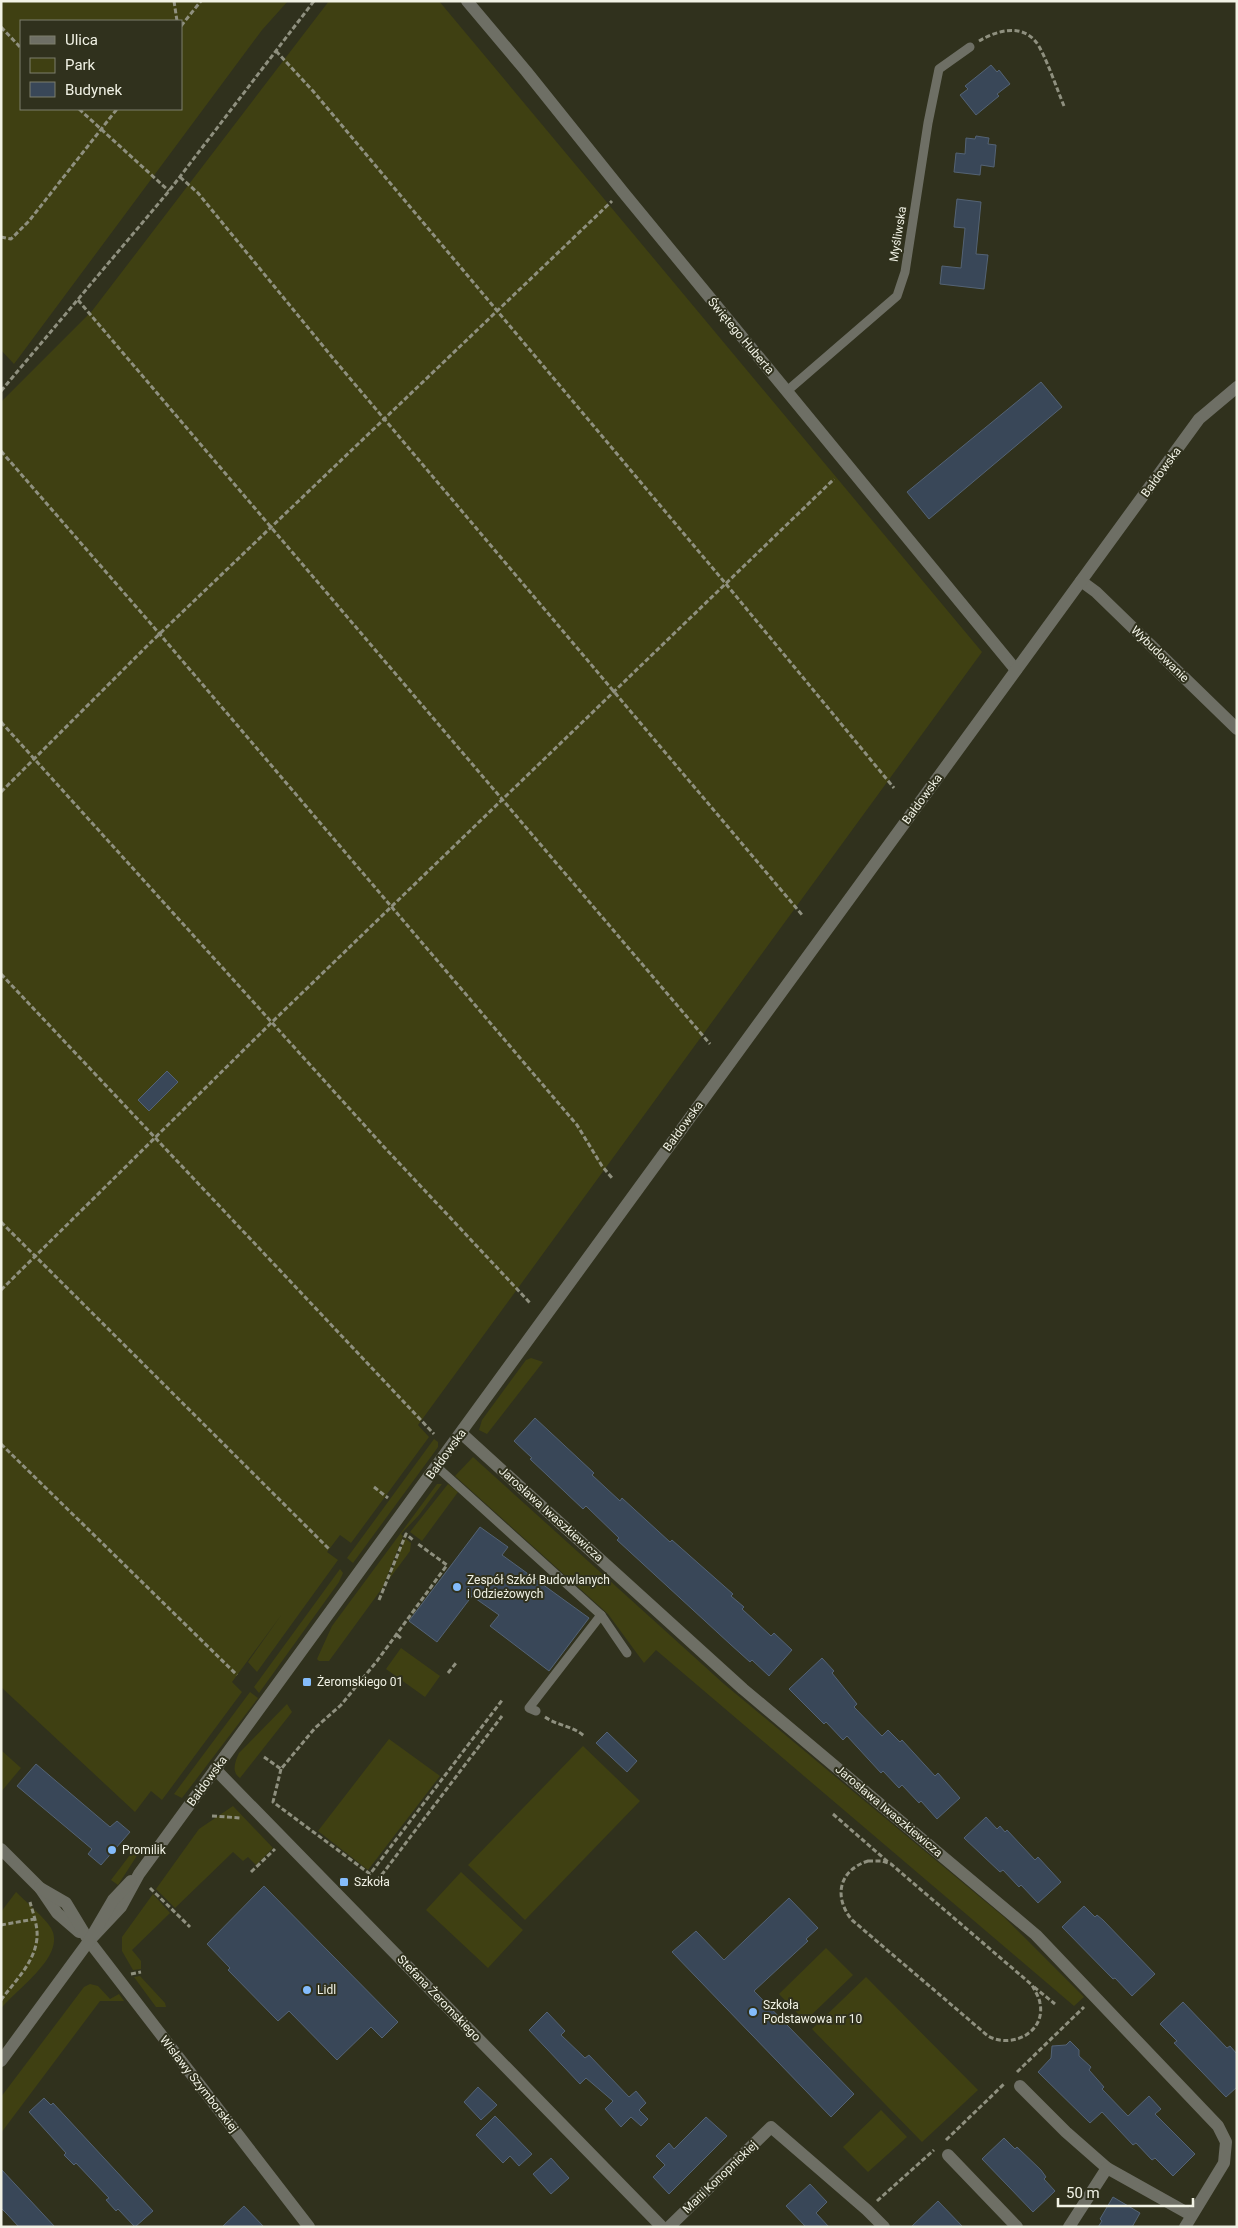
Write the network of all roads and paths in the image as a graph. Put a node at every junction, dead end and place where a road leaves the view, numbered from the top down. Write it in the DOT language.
graph roads {
  1 [pos="174,1"];
  2 [pos="201,1"];
  3 [pos="314,1"];
  4 [pos="467,1"];
  5 [pos="177,20"];
  6 [pos="182,25"];
  7 [pos="1,27"];
  8 [pos="20,47"];
  9 [pos="970,47"];
  10 [pos="276,51"];
  11 [pos="1064,106"];
  12 [pos="80,110"];
  13 [pos="116,110"];
  14 [pos="101,129"];
  15 [pos="180,177"];
  16 [pos="170,190"];
  17 [pos="622,192"];
  18 [pos="1,237"];
  19 [pos="78,300"];
  20 [pos="498,312"];
  21 [pos="1237,387"];
  22 [pos="1,391"];
  23 [pos="788,392"];
  24 [pos="384,419"];
  25 [pos="1,452"];
  26 [pos="834,479"];
  27 [pos="272,527"];
  28 [pos="1081,581"];
  29 [pos="726,584"];
  30 [pos="160,635"];
  31 [pos="1016,670"];
  32 [pos="614,692"];
  33 [pos="1,722"];
  34 [pos="1237,729"];
  35 [pos="35,758"];
  36 [pos="894,788"];
  37 [pos="1,792"];
  38 [pos="503,800"];
  39 [pos="392,907"];
  40 [pos="803,916"];
  41 [pos="1,974"];
  42 [pos="271,1023"];
  43 [pos="710,1044"];
  44 [pos="156,1138"];
  45 [pos="612,1178"];
  46 [pos="1,1222"];
  47 [pos="36,1256"];
  48 [pos="1,1290"];
  49 [pos="531,1304"];
  50 [pos="461,1433"];
  51 [pos="434,1434"];
  52 [pos="1,1444"];
  53 [pos="436,1467"];
  54 [pos="374,1487"];
  55 [pos="388,1498"];
  56 [pos="414,1541"];
  57 [pos="418,1544"];
  58 [pos="329,1549"];
  59 [pos="378,1600"];
  60 [pos="601,1615"];
  61 [pos="397,1635"];
  62 [pos="402,1639"];
  63 [pos="628,1653"];
  64 [pos="456,1662"];
  65 [pos="448,1672"];
  66 [pos="238,1675"];
  67 [pos="503,1699"];
  68 [pos="536,1711"];
  69 [pos="502,1716"];
  70 [pos="552,1722"];
  71 [pos="584,1736"];
  72 [pos="264,1757"];
  73 [pos="216,1769"];
  74 [pos="281,1770"];
  75 [pos="833,1814"];
  76 [pos="212,1816"];
  77 [pos="248,1818"];
  78 [pos="1,1849"];
  79 [pos="267,1856"];
  80 [pos="890,1864"];
  81 [pos="251,1872"];
  82 [pos="377,1881"];
  83 [pos="150,1888"];
  84 [pos="29,1899"];
  85 [pos="34,1919"];
  86 [pos="1,1925"];
  87 [pos="190,1927"];
  88 [pos="88,1940"];
  89 [pos="141,1972"];
  90 [pos="130,1974"];
  91 [pos="1032,1985"];
  92 [pos="1,2000"];
  93 [pos="1055,2004"];
  94 [pos="1081,2010"];
  95 [pos="1,2061"];
  96 [pos="1020,2086"];
  97 [pos="1231,2144"];
  98 [pos="948,2155"];
  99 [pos="1107,2168"];
  100 [pos="867,2210"];
  101 [pos="1192,2215"];
  102 [pos="309,2227"];
  103 [pos="662,2227"];
  104 [pos="669,2227"];
  105 [pos="884,2227"];
  106 [pos="1017,2227"];
  107 [pos="1069,2227"];
  108 [pos="1185,2227"];
  1 -- 5 [label="path"];
  2 -- 6 [label="path"];
  3 -- 10 [label="path"];
  4 -- 17 [label="street, Świętego Huberta"];
  7 -- 8 [label="path"];
  9 -- 11 [label="path"];
  9 -- 23 [label="lane, Myśliwska"];
  10 -- 15 [label="path"];
  10 -- 20 [label="path"];
  12 -- 14 [label="path"];
  13 -- 14 [label="path"];
  14 -- 16 [label="path"];
  14 -- 18 [label="path"];
  15 -- 16 [label="path"];
  15 -- 24 [label="path"];
  16 -- 19 [label="path"];
  17 -- 20 [label="path"];
  17 -- 23 [label="street, Świętego Huberta"];
  19 -- 22 [label="path"];
  19 -- 27 [label="path"];
  20 -- 24 [label="path"];
  20 -- 29 [label="path"];
  21 -- 28 [label="street, Bałdowska"];
  23 -- 31 [label="street, Świętego Huberta"];
  24 -- 27 [label="path"];
  24 -- 32 [label="path"];
  25 -- 30 [label="path"];
  26 -- 29 [label="path"];
  27 -- 30 [label="path"];
  27 -- 38 [label="path"];
  28 -- 31 [label="street, Bałdowska"];
  28 -- 34 [label="street, Wybudowanie"];
  29 -- 32 [label="path"];
  29 -- 36 [label="path"];
  30 -- 35 [label="path"];
  30 -- 39 [label="path"];
  31 -- 50 [label="street, Bałdowska"];
  32 -- 38 [label="path"];
  32 -- 40 [label="path"];
  33 -- 35 [label="path"];
  35 -- 37 [label="path"];
  35 -- 42 [label="path"];
  38 -- 39 [label="path"];
  38 -- 43 [label="path"];
  39 -- 42 [label="path"];
  39 -- 45 [label="path"];
  41 -- 44 [label="path"];
  42 -- 44 [label="path"];
  42 -- 49 [label="path"];
  44 -- 47 [label="path"];
  44 -- 51 [label="path"];
  46 -- 47 [label="path"];
  47 -- 48 [label="path"];
  47 -- 58 [label="path"];
  50 -- 53 [label="street, Bałdowska"];
  50 -- 97 [label="street, Jarosława Iwaszkiewicza"];
  52 -- 66 [label="path"];
  53 -- 60 [label="lane"];
  53 -- 73 [label="street, Bałdowska"];
  54 -- 55 [label="path"];
  56 -- 59 [label="path"];
  57 -- 61 [label="path"];
  60 -- 63 [label="lane"];
  60 -- 68 [label="lane"];
  61 -- 62 [label="path"];
  61 -- 74 [label="path"];
  64 -- 65 [label="path"];
  67 -- 74 [label="path"];
  69 -- 82 [label="path"];
  70 -- 71 [label="path"];
  72 -- 74 [label="path"];
  73 -- 88 [label="street, Bałdowska"];
  73 -- 103 [label="street, Stefana Żeromskiego"];
  75 -- 80 [label="path"];
  76 -- 77 [label="path"];
  78 -- 88 [label="street, Wisławy Szymborskiej"];
  79 -- 81 [label="path"];
  80 -- 91 [label="path"];
  80 -- 91 [label="path"];
  83 -- 87 [label="path"];
  84 -- 85 [label="path"];
  85 -- 86 [label="path"];
  85 -- 92 [label="path"];
  88 -- 95 [label="street, Bałdowska"];
  88 -- 102 [label="street, Wisławy Szymborskiej"];
  89 -- 90 [label="path"];
  91 -- 93 [label="path"];
  94 -- 100 [label="path"];
  96 -- 99 [label="street"];
  97 -- 101 [label="street, Jarosława Iwaszkiewicza"];
  98 -- 106 [label="street"];
  99 -- 101 [label="street"];
  99 -- 107 [label="street"];
  100 -- 104 [label="street, Marii Konopnickiej"];
  100 -- 105 [label="street"];
  101 -- 108 [label="street, Jarosława Iwaszkiewicza"];
}
